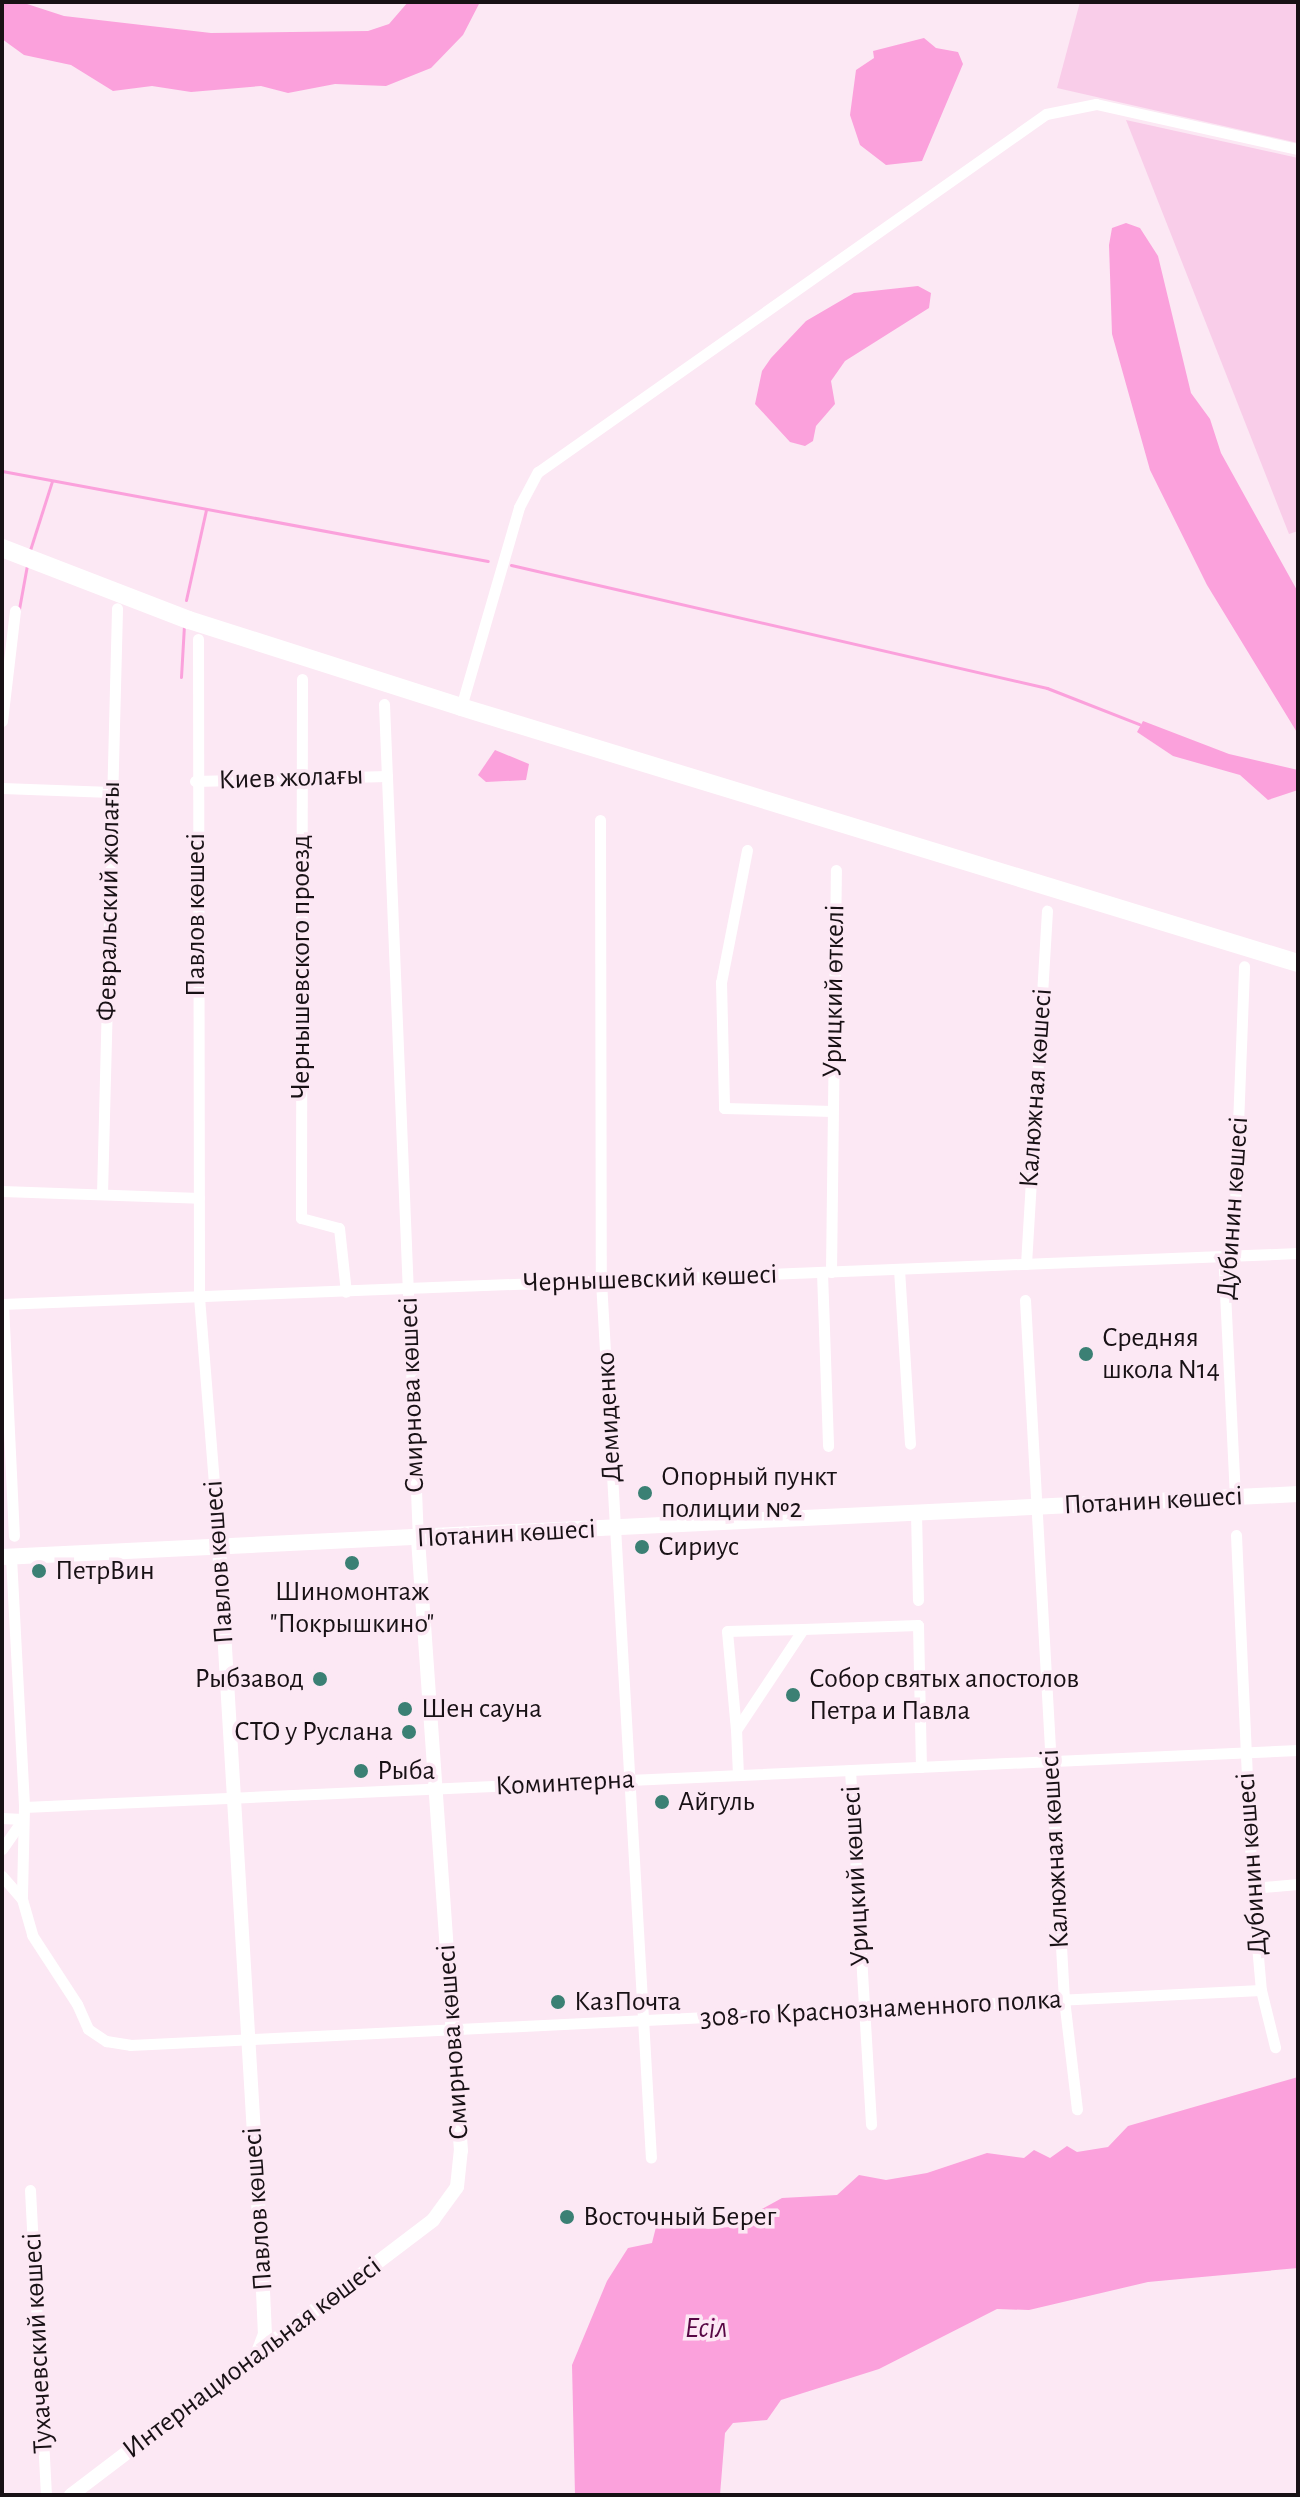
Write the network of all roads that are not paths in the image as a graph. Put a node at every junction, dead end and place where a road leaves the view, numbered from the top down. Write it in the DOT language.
graph roads {
  1 [pos="1298,149"];
  2 [pos="9,551"];
  3 [pos="117,608"];
  4 [pos="15,611"];
  5 [pos="198,639"];
  6 [pos="302,679"];
  7 [pos="384,704"];
  8 [pos="461,707"];
  9 [pos="2,721"];
  10 [pos="387,776"];
  11 [pos="301,778"];
  12 [pos="195,781"];
  13 [pos="2,788"];
  14 [pos="111,792"];
  15 [pos="600,820"];
  16 [pos="747,850"];
  17 [pos="836,870"];
  18 [pos="1047,911"];
  19 [pos="1298,963"];
  20 [pos="1244,966"];
  21 [pos="832,1111"];
  22 [pos="2,1191"];
  23 [pos="102,1194"];
  24 [pos="199,1198"];
  25 [pos="1298,1253"];
  26 [pos="1233,1255"];
  27 [pos="1026,1264"];
  28 [pos="899,1269"];
  29 [pos="826,1272"];
  30 [pos="601,1281"];
  31 [pos="407,1290"];
  32 [pos="346,1292"];
  33 [pos="199,1297"];
  34 [pos="1025,1300"];
  35 [pos="3,1304"];
  36 [pos="910,1444"];
  37 [pos="828,1446"];
  38 [pos="1298,1494"];
  39 [pos="1235,1497"];
  40 [pos="1036,1506"];
  41 [pos="916,1513"];
  42 [pos="615,1528"];
  43 [pos="1236,1535"];
  44 [pos="14,1536"];
  45 [pos="418,1539"];
  46 [pos="219,1547"];
  47 [pos="7,1557"];
  48 [pos="918,1600"];
  49 [pos="803,1629"];
  50 [pos="736,1730"];
  51 [pos="1298,1750"];
  52 [pos="1245,1753"];
  53 [pos="1050,1761"];
  54 [pos="921,1767"];
  55 [pos="850,1770"];
  56 [pos="738,1775"];
  57 [pos="629,1780"];
  58 [pos="435,1789"];
  59 [pos="233,1798"];
  60 [pos="23,1813"];
  61 [pos="2,1818"];
  62 [pos="2,1849"];
  63 [pos="2,1876"];
  64 [pos="1298,1884"];
  65 [pos="1252,1888"];
  66 [pos="22,1899"];
  67 [pos="1261,1990"];
  68 [pos="1064,1999"];
  69 [pos="863,2009"];
  70 [pos="643,2020"];
  71 [pos="453,2030"];
  72 [pos="247,2040"];
  73 [pos="1275,2047"];
  74 [pos="1077,2109"];
  75 [pos="871,2124"];
  76 [pos="651,2158"];
  77 [pos="30,2190"];
  78 [pos="433,2220"];
  79 [pos="264,2303"];
  80 [pos="297,2325"];
  81 [pos="248,2363"];
  82 [pos="46,2495"];
  83 [pos="71,2495"];
  1 -- 8 [label="street"];
  2 -- 8 [label="highway"];
  3 -- 14 [label="street, Февральский жолағы"];
  4 -- 9 [label="street"];
  5 -- 12 [label="street, Павлов көшесі"];
  6 -- 11 [label="street, Чернышевского проезд"];
  7 -- 10 [label="street, Смирнова көшесі"];
  8 -- 19 [label="highway"];
  10 -- 11 [label="street, Киев жолағы"];
  10 -- 31 [label="street, Смирнова көшесі"];
  11 -- 12 [label="street, Киев жолағы"];
  11 -- 32 [label="street, Чернышевского проезд"];
  12 -- 24 [label="street, Павлов көшесі"];
  13 -- 14 [label="street"];
  14 -- 23 [label="street, Февральский жолағы"];
  15 -- 30 [label="street, Демиденко"];
  16 -- 21 [label="street, Урицкий өткелі"];
  17 -- 21 [label="street, Урицкий өткелі"];
  18 -- 27 [label="street, Калюжная көшесі"];
  20 -- 26 [label="street, Дубинин көшесі"];
  21 -- 29 [label="street, Урицкий өткелі"];
  22 -- 23 [label="street"];
  23 -- 24 [label="street"];
  24 -- 33 [label="street, Павлов көшесі"];
  25 -- 26 [label="street, Чернышевский көшесі"];
  26 -- 27 [label="street, Чернышевский көшесі"];
  26 -- 39 [label="street, Дубинин көшесі"];
  27 -- 28 [label="street, Чернышевский көшесі"];
  28 -- 29 [label="street, Чернышевский көшесі"];
  28 -- 36 [label="street"];
  29 -- 30 [label="street, Чернышевский көшесі"];
  29 -- 37 [label="street, Урицкий өткелі"];
  30 -- 31 [label="street, Чернышевский көшесі"];
  30 -- 42 [label="street, Демиденко"];
  31 -- 32 [label="street, Чернышевский көшесі"];
  31 -- 45 [label="street, Смирнова көшесі"];
  32 -- 33 [label="street, Чернышевский көшесі"];
  33 -- 35 [label="street, Чернышевский көшесі"];
  33 -- 46 [label="street, Павлов көшесі"];
  34 -- 40 [label="street, Калюжная көшесі"];
  35 -- 44 [label="street"];
  38 -- 39 [label="main road, Потанин көшесі"];
  39 -- 40 [label="main road, Потанин көшесі"];
  40 -- 41 [label="main road, Потанин көшесі"];
  40 -- 53 [label="street, Калюжная көшесі"];
  41 -- 42 [label="main road, Потанин көшесі"];
  41 -- 48 [label="street"];
  42 -- 45 [label="main road, Потанин көшесі"];
  42 -- 57 [label="street, Демиденко"];
  43 -- 52 [label="street, Дубинин көшесі"];
  45 -- 46 [label="main road, Потанин көшесі"];
  45 -- 58 [label="street, Смирнова көшесі"];
  46 -- 47 [label="main road, Потанин көшесі"];
  46 -- 59 [label="street, Павлов көшесі"];
  47 -- 60 [label="street"];
  49 -- 50 [label="street"];
  49 -- 50 [label="street"];
  49 -- 54 [label="street"];
  50 -- 56 [label="street"];
  51 -- 52 [label="street, Коминтерна"];
  52 -- 53 [label="street, Коминтерна"];
  52 -- 65 [label="street, Дубинин көшесі"];
  53 -- 54 [label="street, Коминтерна"];
  53 -- 68 [label="street, Калюжная көшесі"];
  54 -- 55 [label="street, Коминтерна"];
  55 -- 56 [label="street, Коминтерна"];
  55 -- 69 [label="street, Урицкий көшесі"];
  56 -- 57 [label="street, Коминтерна"];
  57 -- 58 [label="street, Коминтерна"];
  57 -- 70 [label="street, Демиденко"];
  58 -- 59 [label="street, Коминтерна"];
  58 -- 71 [label="street, Смирнова көшесі"];
  59 -- 60 [label="street, Коминтерна"];
  59 -- 72 [label="street, Павлов көшесі"];
  60 -- 61 [label="street, Коминтерна"];
  60 -- 62 [label="street"];
  60 -- 66 [label="street"];
  63 -- 66 [label="street"];
  64 -- 65 [label="street"];
  65 -- 67 [label="street, Дубинин көшесі"];
  66 -- 72 [label="street, 308-го Краснознаменного полка"];
  67 -- 68 [label="street, 308-го Краснознаменного полка"];
  67 -- 73 [label="street, Дубинин көшесі"];
  68 -- 69 [label="street, 308-го Краснознаменного полка"];
  68 -- 74 [label="street, Калюжная көшесі"];
  69 -- 70 [label="street, 308-го Краснознаменного полка"];
  69 -- 75 [label="street, Урицкий көшесі"];
  70 -- 71 [label="street, 308-го Краснознаменного полка"];
  70 -- 76 [label="street, Демиденко"];
  71 -- 72 [label="street, 308-го Краснознаменного полка"];
  71 -- 78 [label="street, Смирнова көшесі"];
  72 -- 79 [label="street, Павлов көшесі"];
  77 -- 82 [label="street, Тухачевский көшесі"];
  78 -- 80 [label="street, Интернациональная көшесі"];
  79 -- 80 [label="street"];
  79 -- 81 [label="street, Павлов көшесі"];
  80 -- 81 [label="street, Интернациональная көшесі"];
  81 -- 83 [label="street, Интернациональная көшесі"];
}
